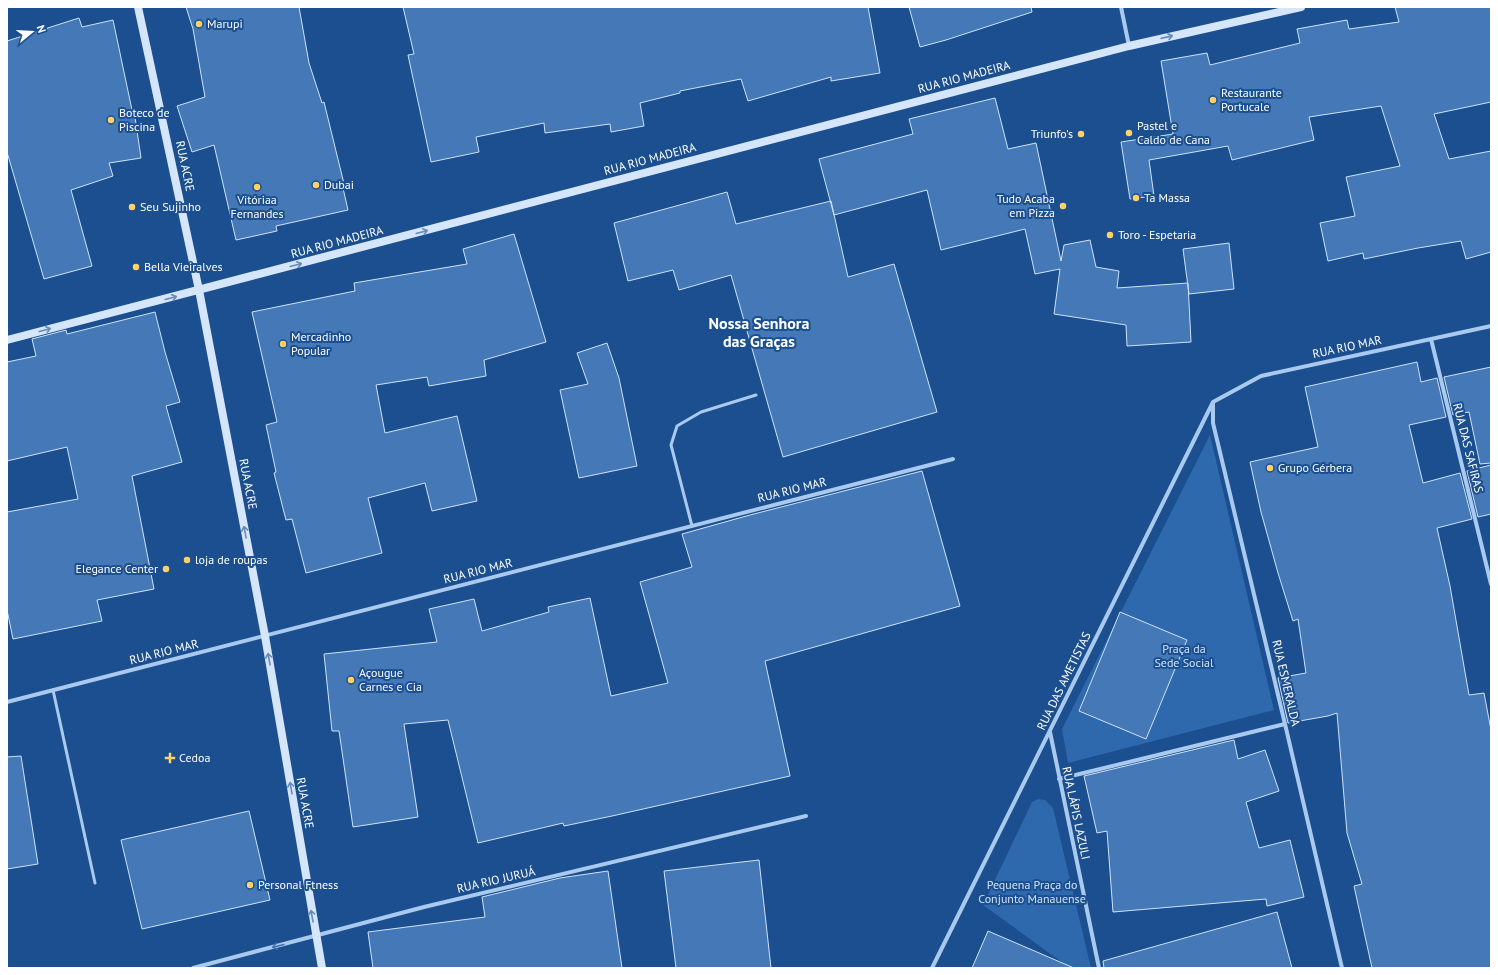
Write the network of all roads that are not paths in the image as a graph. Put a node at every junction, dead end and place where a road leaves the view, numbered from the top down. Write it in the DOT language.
graph roads {
  1 [pos="138,7"];
  2 [pos="1121,7"];
  3 [pos="1301,7"];
  4 [pos="1129,46"];
  5 [pos="199,290"];
  6 [pos="1491,326"];
  7 [pos="1431,339"];
  8 [pos="7,340"];
  9 [pos="756,395"];
  10 [pos="1213,402"];
  11 [pos="953,459"];
  12 [pos="692,526"];
  13 [pos="1491,584"];
  14 [pos="265,636"];
  15 [pos="53,690"];
  16 [pos="7,702"];
  17 [pos="1285,724"];
  18 [pos="1050,732"];
  19 [pos="1059,779"];
  20 [pos="806,816"];
  21 [pos="95,883"];
  22 [pos="316,936"];
  23 [pos="193,968"];
  24 [pos="322,968"];
  25 [pos="932,968"];
  26 [pos="1099,968"];
  27 [pos="1342,968"];
  1 -- 5 [label="street, RUA ACRE"];
  2 -- 4 [label="street"];
  4 -- 3 [label="street, RUA RIO MADEIRA, one-way"];
  5 -- 4 [label="street, RUA RIO MADEIRA, one-way"];
  8 -- 5 [label="street, RUA RIO MADEIRA, one-way"];
  14 -- 5 [label="street, RUA ACRE, one-way"];
  6 -- 7 [label="street, RUA RIO MAR"];
  7 -- 10 [label="street, RUA RIO MAR"];
  7 -- 13 [label="street, RUA DAS SAFIRAS"];
  9 -- 12 [label="lane"];
  10 -- 17 [label="street, RUA ESMERALDA"];
  10 -- 18 [label="street, RUA DAS AMETISTAS"];
  11 -- 12 [label="street, RUA RIO MAR"];
  12 -- 14 [label="street, RUA RIO MAR"];
  14 -- 15 [label="street, RUA RIO MAR"];
  22 -- 14 [label="street, RUA ACRE, one-way"];
  15 -- 16 [label="street, RUA RIO MAR"];
  15 -- 21 [label="lane"];
  17 -- 19 [label="street"];
  17 -- 27 [label="street, RUA ESMERALDA"];
  18 -- 19 [label="street, RUA LÁPIS LAZULI"];
  18 -- 25 [label="street, RUA DAS AMETISTAS"];
  19 -- 26 [label="street, RUA LÁPIS LAZULI"];
  20 -- 22 [label="street, RUA RIO JURUÁ"];
  22 -- 23 [label="street, RUA RIO JURUÁ, one-way"];
  22 -- 24 [label="street, RUA ACRE"];
}
